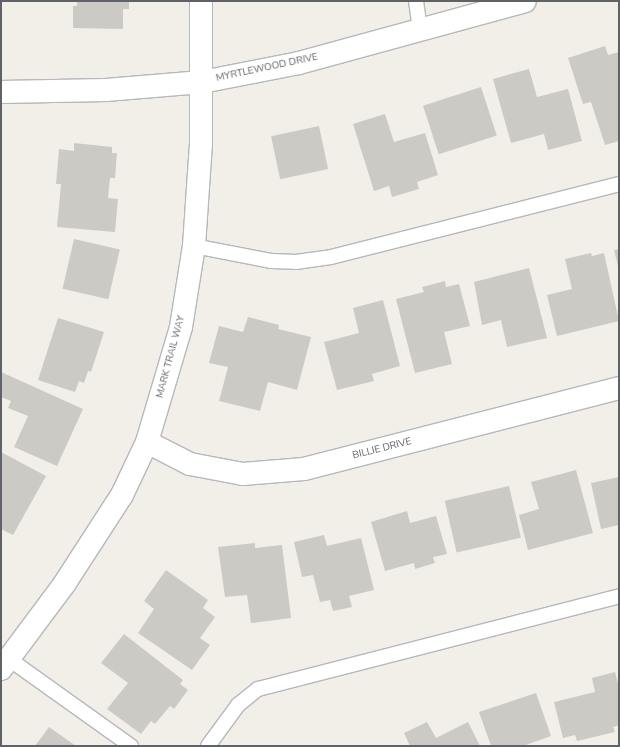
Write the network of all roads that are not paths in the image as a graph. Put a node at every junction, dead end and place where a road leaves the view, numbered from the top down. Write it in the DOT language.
graph roads {
  1 [pos="201,1"];
  2 [pos="416,1"];
  3 [pos="525,1"];
  4 [pos="420,30"];
  5 [pos="202,82"];
  6 [pos="1,92"];
  7 [pos="619,184"];
  8 [pos="194,246"];
  9 [pos="619,388"];
  10 [pos="147,442"];
  11 [pos="619,596"];
  12 [pos="5,664"];
  13 [pos="131,746"];
  14 [pos="208,746"];
  1 -- 5 [label="street, MARK TRAIL WAY"];
  2 -- 4 [label="lane"];
  3 -- 4 [label="street, MYRTLEWOOD DRIVE"];
  4 -- 5 [label="street, MYRTLEWOOD DRIVE"];
  5 -- 6 [label="street, MYRTLEWOOD DRIVE"];
  5 -- 8 [label="street, MARK TRAIL WAY"];
  7 -- 8 [label="lane"];
  8 -- 10 [label="street, MARK TRAIL WAY"];
  9 -- 10 [label="street, BILLIE DRIVE"];
  10 -- 12 [label="street, MARK TRAIL WAY"];
  11 -- 14 [label="lane"];
  12 -- 13 [label="lane"];
}
